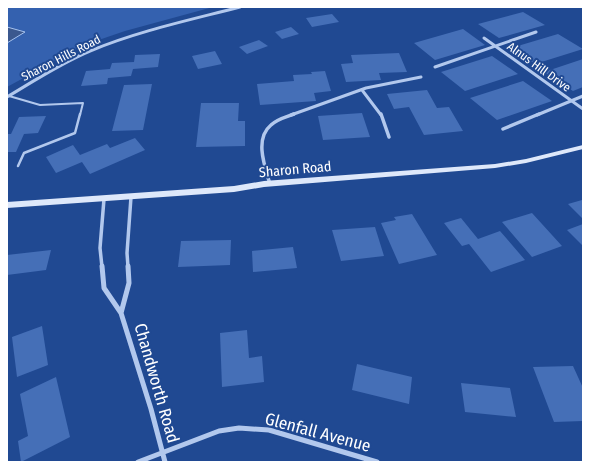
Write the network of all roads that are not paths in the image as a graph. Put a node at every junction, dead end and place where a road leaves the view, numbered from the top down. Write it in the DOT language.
graph roads {
  1 [pos="240,7"];
  2 [pos="536,32"];
  3 [pos="484,38"];
  4 [pos="494,46"];
  5 [pos="435,67"];
  6 [pos="421,77"];
  7 [pos="362,90"];
  8 [pos="583,96"];
  9 [pos="8,97"];
  10 [pos="570,101"];
  11 [pos="583,109"];
  12 [pos="503,129"];
  13 [pos="389,137"];
  14 [pos="583,147"];
  15 [pos="18,166"];
  16 [pos="270,184"];
  17 [pos="131,196"];
  18 [pos="104,198"];
  19 [pos="7,205"];
  20 [pos="121,313"];
  21 [pos="162,452"];
  22 [pos="138,462"];
  23 [pos="165,462"];
  24 [pos="377,462"];
  1 -- 9 [label="street, Sharon Hills Road"];
  2 -- 4 [label="street"];
  3 -- 4 [label="street, Alnus Hill Drive"];
  4 -- 5 [label="street"];
  4 -- 10 [label="street, Alnus Hill Drive"];
  6 -- 7 [label="street"];
  7 -- 13 [label="street"];
  7 -- 16 [label="street"];
  8 -- 10 [label="street"];
  9 -- 15 [label="lane"];
  10 -- 11 [label="street, Alnus Hill Drive"];
  10 -- 12 [label="street"];
  14 -- 16 [label="main road, Sharon Road"];
  16 -- 17 [label="main road, Sharon Road"];
  17 -- 18 [label="main road, Sharon Road"];
  17 -- 20 [label="street, Chandworth Road"];
  18 -- 19 [label="main road, Sharon Road"];
  18 -- 20 [label="street, Chandworth Road"];
  20 -- 21 [label="street, Chandworth Road"];
  21 -- 22 [label="street, Glenfall Avenue"];
  21 -- 23 [label="street, Chandworth Road"];
  21 -- 24 [label="street, Glenfall Avenue"];
}
